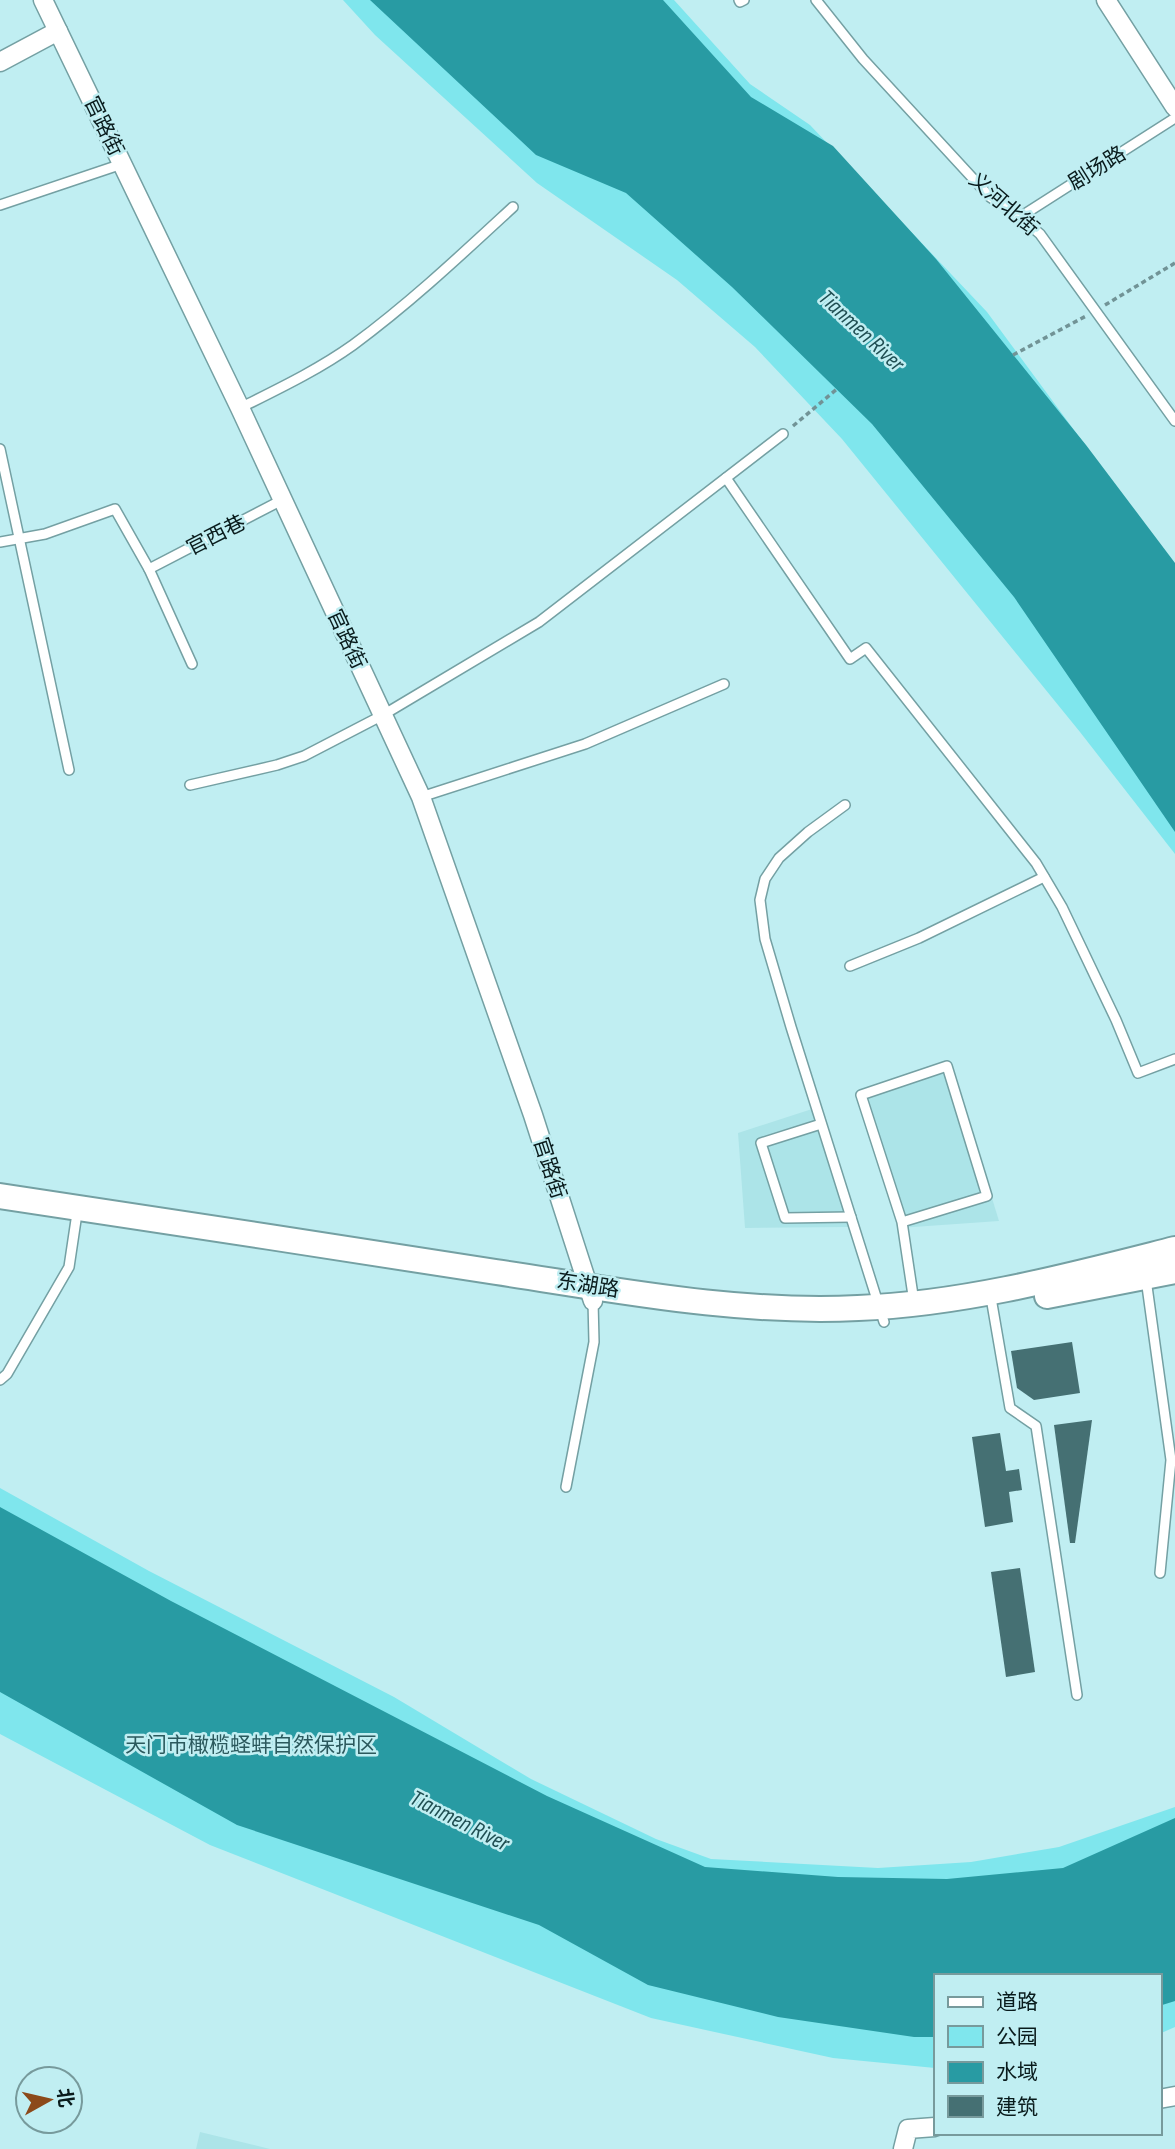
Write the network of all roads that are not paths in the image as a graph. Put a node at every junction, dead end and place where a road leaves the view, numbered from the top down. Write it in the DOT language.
graph roads {
  1 [pos="43,0"];
  2 [pos="816,0"];
  3 [pos="1105,0"];
  4 [pos="58,31"];
  5 [pos="0,62"];
  6 [pos="1175,107"];
  7 [pos="1175,118"];
  8 [pos="122,164"];
  9 [pos="0,205"];
  10 [pos="513,207"];
  11 [pos="1020,217"];
  12 [pos="240,408"];
  13 [pos="1175,421"];
  14 [pos="783,434"];
  15 [pos="0,449"];
  16 [pos="726,478"];
  17 [pos="282,500"];
  18 [pos="19,539"];
  19 [pos="0,542"];
  20 [pos="149,569"];
  21 [pos="192,664"];
  22 [pos="724,684"];
  23 [pos="383,715"];
  24 [pos="69,770"];
  25 [pos="190,785"];
  26 [pos="421,797"];
  27 [pos="845,805"];
  28 [pos="1044,877"];
  29 [pos="850,966"];
  30 [pos="1175,1059"];
  31 [pos="821,1124"];
  32 [pos="0,1196"];
  33 [pos="0,1209"];
  34 [pos="851,1217"];
  35 [pos="76,1220"];
  36 [pos="902,1222"];
  37 [pos="1175,1248"];
  38 [pos="1144,1267"];
  39 [pos="1175,1271"];
  40 [pos="591,1293"];
  41 [pos="991,1298"];
  42 [pos="915,1303"];
  43 [pos="882,1314"];
  44 [pos="0,1380"];
  45 [pos="566,1487"];
  46 [pos="1160,1573"];
  47 [pos="1077,1695"];
  48 [pos="934,2127"];
  49 [pos="903,2149"];
  1 -- 4 [label="street, 官路街"];
  2 -- 11 [label="lane, 义河北街"];
  3 -- 6 [label="street"];
  4 -- 5 [label="street"];
  4 -- 8 [label="street, 官路街"];
  7 -- 11 [label="lane, 剧场路"];
  8 -- 9 [label="lane"];
  8 -- 12 [label="street, 官路街"];
  10 -- 12 [label="lane"];
  11 -- 13 [label="lane, 义河北街"];
  12 -- 17 [label="street, 官路街"];
  14 -- 16 [label="lane"];
  15 -- 18 [label="lane"];
  16 -- 23 [label="lane"];
  16 -- 28 [label="lane"];
  17 -- 20 [label="lane, 官西巷"];
  17 -- 23 [label="street, 官路街"];
  18 -- 19 [label="lane"];
  18 -- 20 [label="lane"];
  18 -- 24 [label="lane"];
  20 -- 21 [label="lane"];
  22 -- 26 [label="lane"];
  23 -- 25 [label="lane"];
  23 -- 26 [label="street, 官路街"];
  26 -- 40 [label="street, 官路街"];
  27 -- 31 [label="lane"];
  28 -- 29 [label="lane"];
  28 -- 30 [label="lane"];
  31 -- 34 [label="lane"];
  31 -- 34 [label="lane"];
  32 -- 40 [label="main road, 东湖路"];
  33 -- 35 [label="main road, 东湖路"];
  34 -- 43 [label="lane"];
  35 -- 40 [label="main road, 东湖路"];
  35 -- 44 [label="lane"];
  36 -- 36 [label="lane"];
  36 -- 42 [label="lane"];
  37 -- 38 [label="main road, 东湖路"];
  38 -- 39 [label="main road, 东湖路"];
  38 -- 41 [label="main road, 东湖路"];
  38 -- 46 [label="lane"];
  40 -- 43 [label="main road, 东湖路"];
  40 -- 45 [label="lane"];
  41 -- 42 [label="main road, 东湖路"];
  41 -- 43 [label="main road, 东湖路"];
  41 -- 47 [label="lane"];
  42 -- 43 [label="main road, 东湖路"];
  48 -- 49 [label="street"];
}
